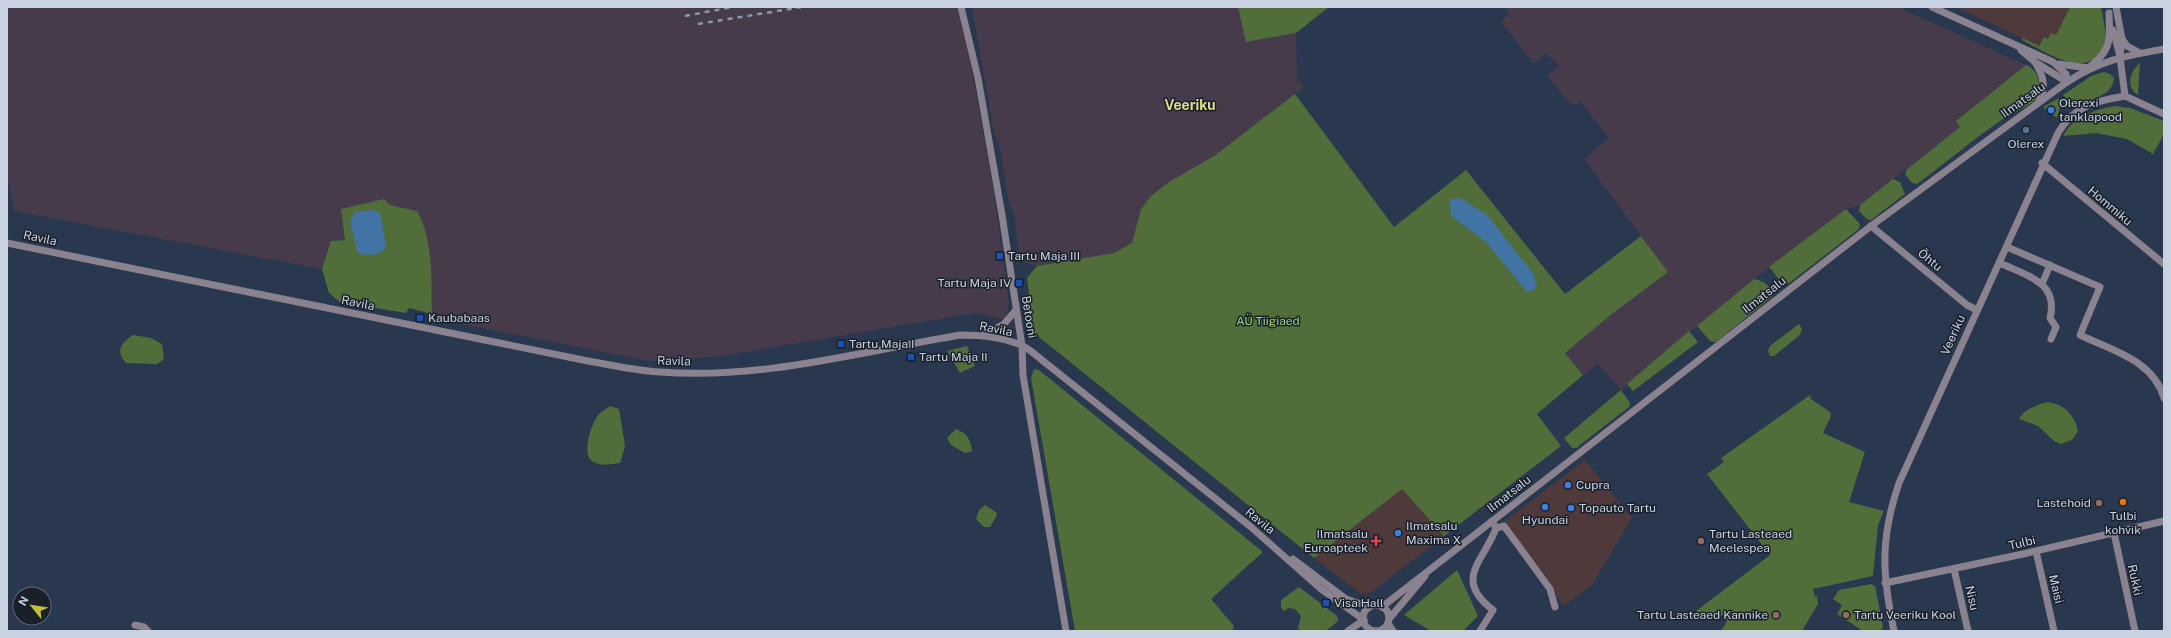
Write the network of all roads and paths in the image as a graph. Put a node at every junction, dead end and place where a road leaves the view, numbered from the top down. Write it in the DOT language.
graph roads {
  1 [pos="961,7"];
  2 [pos="1932,7"];
  3 [pos="2116,7"];
  4 [pos="2108,10"];
  5 [pos="2122,38"];
  6 [pos="2015,46"];
  7 [pos="2164,49"];
  8 [pos="2140,53"];
  9 [pos="2120,57"];
  10 [pos="2035,62"];
  11 [pos="2054,62"];
  12 [pos="2088,68"];
  13 [pos="2067,82"];
  14 [pos="2125,96"];
  15 [pos="2038,103"];
  16 [pos="2164,114"];
  17 [pos="2042,164"];
  18 [pos="1871,226"];
  19 [pos="7,243"];
  20 [pos="2007,247"];
  21 [pos="2000,263"];
  22 [pos="2164,264"];
  23 [pos="2050,265"];
  24 [pos="2042,284"];
  25 [pos="1016,310"];
  26 [pos="1977,310"];
  27 [pos="983,335"];
  28 [pos="2051,339"];
  29 [pos="1022,346"];
  30 [pos="2164,398"];
  31 [pos="1492,521"];
  32 [pos="2164,521"];
  33 [pos="1496,528"];
  34 [pos="2114,533"];
  35 [pos="1278,549"];
  36 [pos="2036,551"];
  37 [pos="1433,567"];
  38 [pos="1954,569"];
  39 [pos="1885,583"];
  40 [pos="1370,607"];
  41 [pos="1382,607"];
  42 [pos="1555,607"];
  43 [pos="1364,620"];
  44 [pos="1388,621"];
  45 [pos="135,625"];
  46 [pos="1366,630"];
  47 [pos="1382,630"];
  48 [pos="148,631"];
  49 [pos="1066,631"];
  50 [pos="1348,631"];
  51 [pos="1394,631"];
  52 [pos="1480,631"];
  53 [pos="1894,631"];
  54 [pos="1968,631"];
  55 [pos="2054,631"];
  56 [pos="2136,631"];
  1 -- 25 [label="street, Betooni"];
  2 -- 6 [label="street"];
  3 -- 5 [label="street"];
  4 -- 9 [label="street"];
  4 -- 12 [label="street"];
  5 -- 8 [label="street"];
  5 -- 9 [label="street"];
  6 -- 10 [label="street"];
  6 -- 11 [label="street"];
  7 -- 8 [label="street, Ilmatsalu"];
  8 -- 9 [label="street, Ilmatsalu"];
  9 -- 12 [label="street, Ilmatsalu"];
  9 -- 14 [label="street"];
  10 -- 13 [label="street"];
  10 -- 15 [label="street"];
  11 -- 12 [label="street"];
  11 -- 13 [label="street"];
  12 -- 13 [label="street, Ilmatsalu"];
  13 -- 15 [label="street, Ilmatsalu"];
  14 -- 16 [label="street"];
  14 -- 17 [label="street, Veeriku"];
  15 -- 18 [label="street, Ilmatsalu"];
  17 -- 20 [label="street, Veeriku"];
  17 -- 22 [label="street, Hommiku"];
  18 -- 26 [label="street, Õhtu"];
  18 -- 31 [label="street, Ilmatsalu"];
  19 -- 27 [label="street, Ravila"];
  20 -- 21 [label="street, Veeriku"];
  20 -- 23 [label="street"];
  21 -- 24 [label="street"];
  21 -- 26 [label="street, Veeriku"];
  23 -- 24 [label="street"];
  23 -- 30 [label="street"];
  24 -- 28 [label="street"];
  25 -- 27 [label="street"];
  25 -- 29 [label="street, Betooni"];
  26 -- 39 [label="street, Veeriku"];
  27 -- 29 [label="street, Ravila"];
  29 -- 35 [label="street, Ravila"];
  29 -- 49 [label="street, Betooni"];
  31 -- 33 [label="street"];
  31 -- 37 [label="street, Ilmatsalu"];
  32 -- 34 [label="street, Tulbi"];
  33 -- 42 [label="street"];
  33 -- 52 [label="street"];
  34 -- 36 [label="street, Tulbi"];
  34 -- 56 [label="street, Rukki"];
  35 -- 40 [label="street, Ravila"];
  35 -- 43 [label="street, Ravila"];
  36 -- 38 [label="street, Tulbi"];
  36 -- 55 [label="street, Maisi"];
  37 -- 41 [label="street, Ilmatsalu"];
  37 -- 44 [label="street, Ilmatsalu"];
  38 -- 39 [label="street, Tulbi"];
  38 -- 54 [label="street, Nisu"];
  39 -- 53 [label="street, Veeriku"];
  40 -- 41 [label="street"];
  40 -- 43 [label="street"];
  41 -- 44 [label="street"];
  43 -- 46 [label="street"];
  43 -- 50 [label="street"];
  44 -- 47 [label="street"];
  44 -- 51 [label="street"];
  45 -- 48 [label="street"];
  46 -- 47 [label="street"];
}
